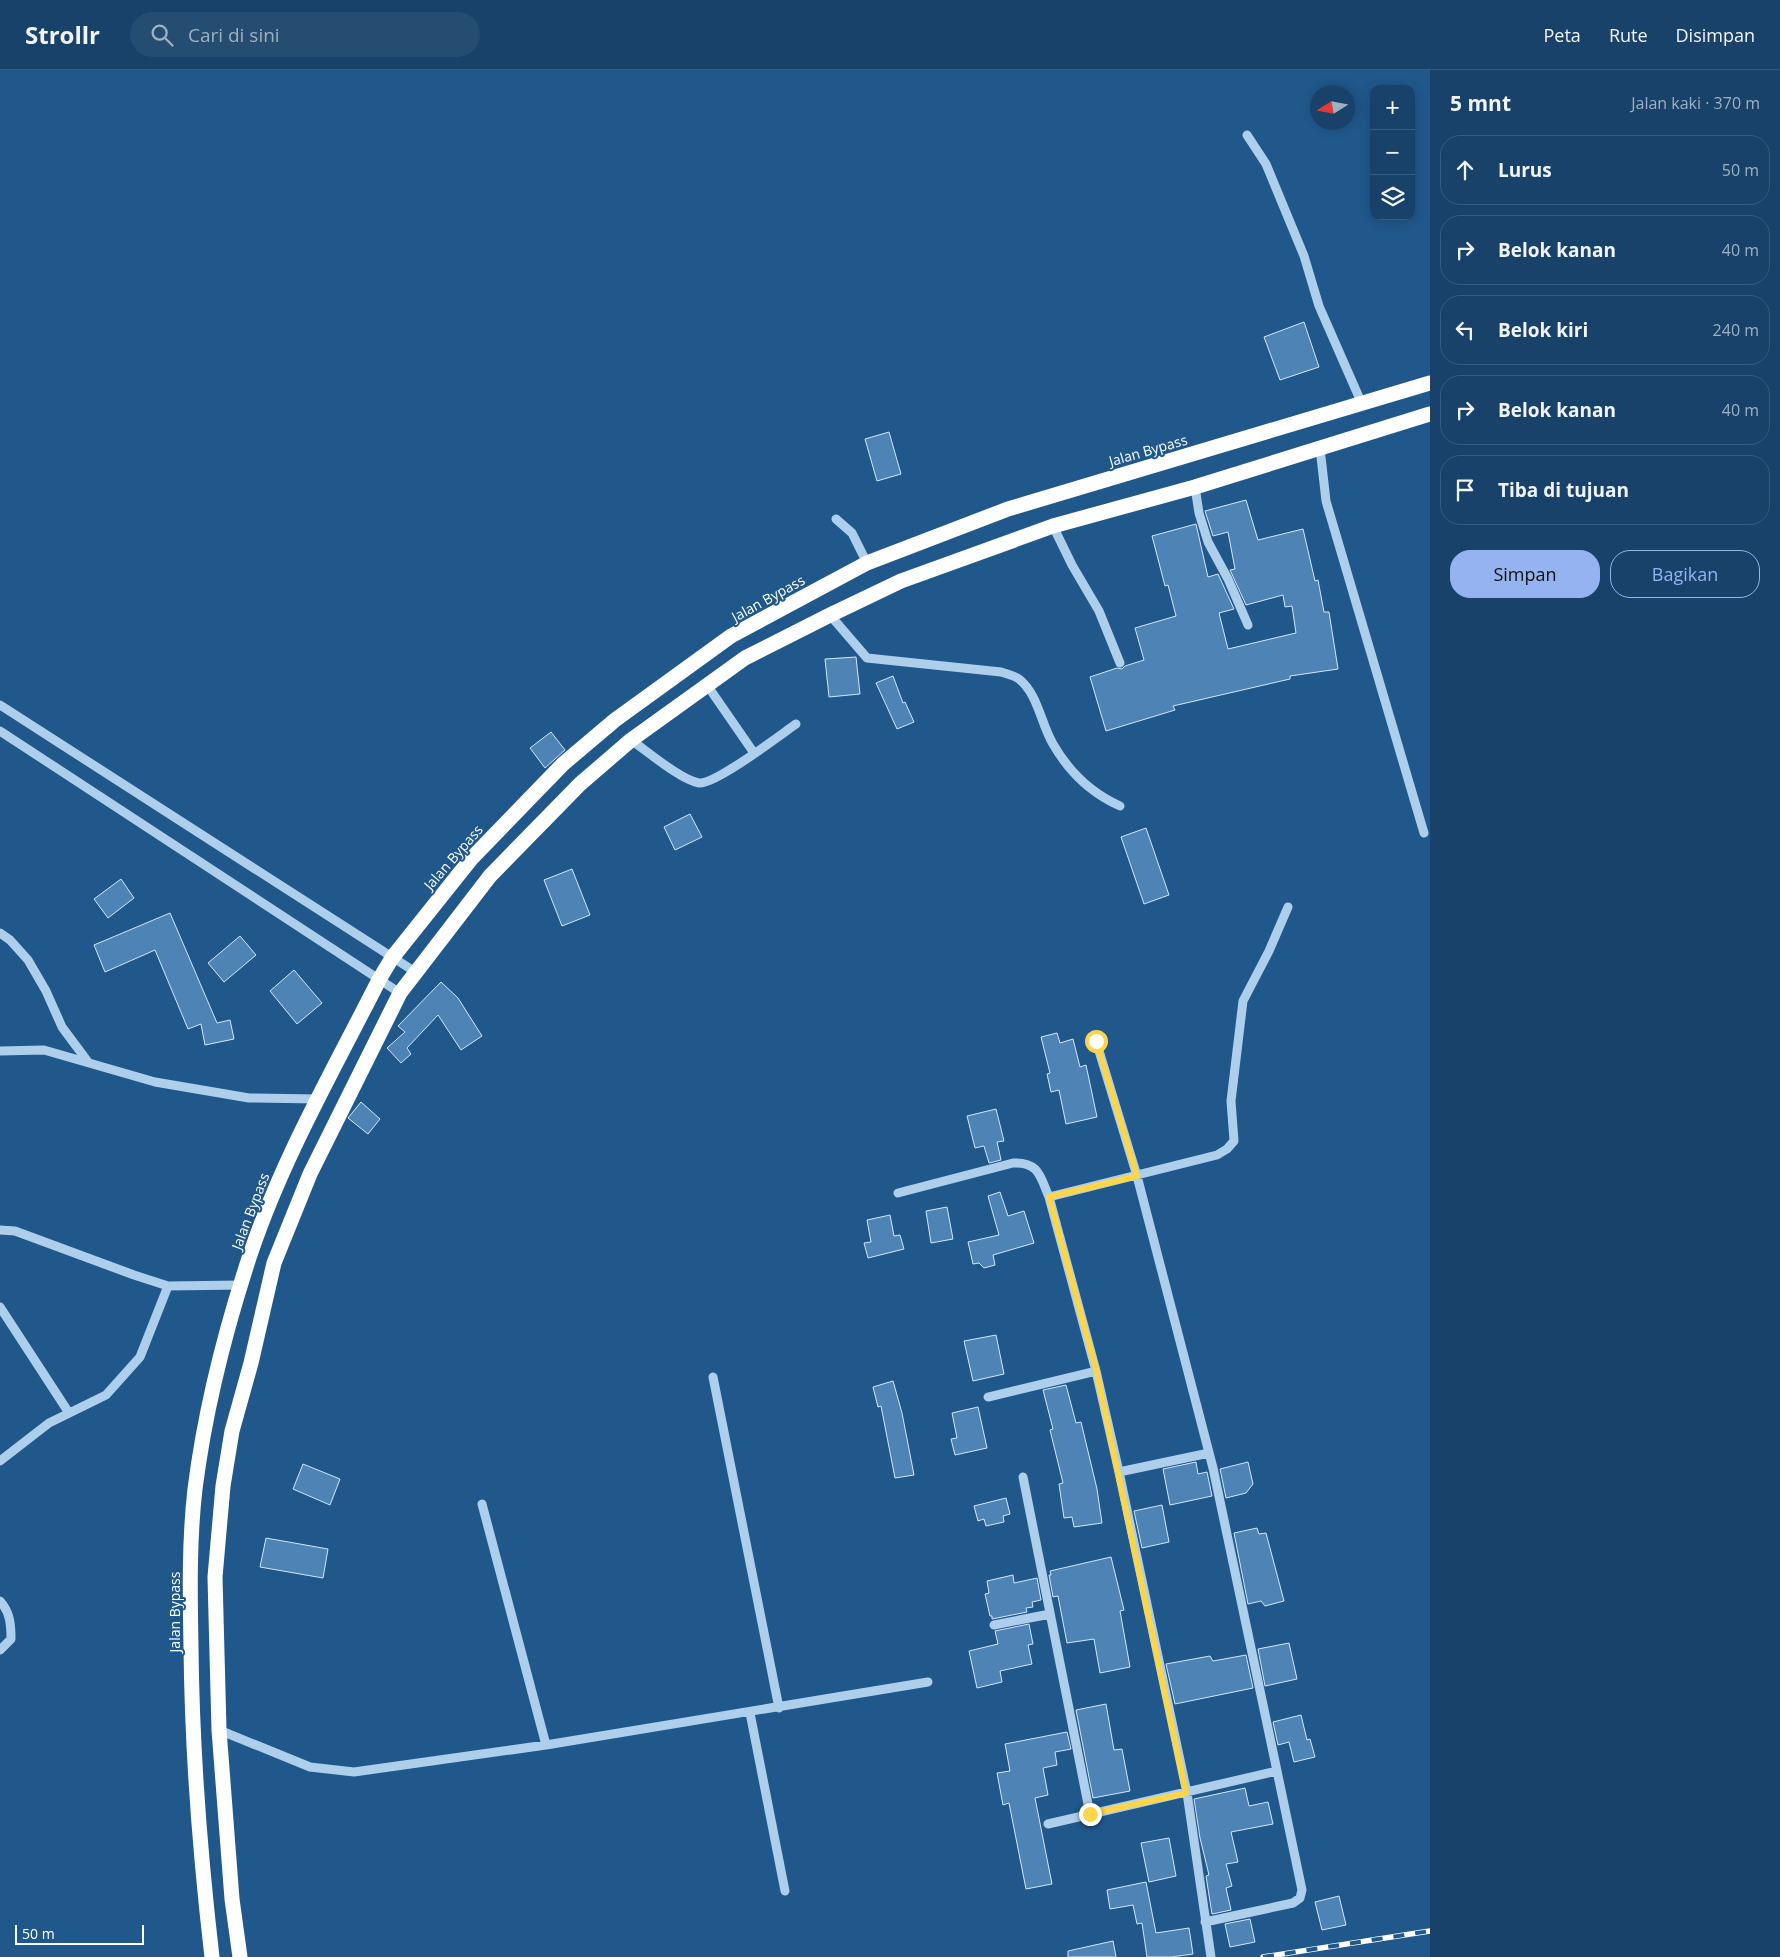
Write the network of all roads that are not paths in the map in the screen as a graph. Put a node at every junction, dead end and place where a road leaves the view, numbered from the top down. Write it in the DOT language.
graph roads {
  1 [pos="1247,135"];
  2 [pos="1430,383"];
  3 [pos="1362,404"];
  4 [pos="1430,414"];
  5 [pos="1320,448"];
  6 [pos="1196,487"];
  7 [pos="836,519"];
  8 [pos="1053,526"];
  9 [pos="866,563"];
  10 [pos="830,615"];
  11 [pos="1248,625"];
  12 [pos="1120,663"];
  13 [pos="707,685"];
  14 [pos="0,705"];
  15 [pos="796,724"];
  16 [pos="0,731"];
  17 [pos="631,740"];
  18 [pos="754,752"];
  19 [pos="1120,806"];
  20 [pos="1424,832"];
  21 [pos="1288,907"];
  22 [pos="0,933"];
  23 [pos="392,958"];
  24 [pos="417,973"];
  25 [pos="380,978"];
  26 [pos="400,993"];
  27 [pos="1096,1041"];
  28 [pos="0,1050"];
  29 [pos="88,1062"];
  30 [pos="318,1099"];
  31 [pos="1137,1176"];
  32 [pos="898,1193"];
  33 [pos="1049,1197"];
  34 [pos="0,1230"];
  35 [pos="241,1285"];
  36 [pos="168,1286"];
  37 [pos="0,1307"];
  38 [pos="1096,1370"];
  39 [pos="713,1377"];
  40 [pos="988,1397"];
  41 [pos="69,1413"];
  42 [pos="1210,1453"];
  43 [pos="0,1461"];
  44 [pos="1119,1472"];
  45 [pos="1023,1477"];
  46 [pos="482,1504"];
  47 [pos="0,1601"];
  48 [pos="1050,1614"];
  49 [pos="994,1625"];
  50 [pos="0,1650"];
  51 [pos="928,1682"];
  52 [pos="779,1708"];
  53 [pos="750,1713"];
  54 [pos="219,1730"];
  55 [pos="546,1745"];
  56 [pos="1277,1771"];
  57 [pos="1186,1793"];
  58 [pos="1090,1814"];
  59 [pos="1048,1824"];
  60 [pos="784,1891"];
  61 [pos="1205,1922"];
  62 [pos="212,1957"];
  63 [pos="240,1957"];
  64 [pos="1211,1957"];
  1 -- 3 [label="street"];
  2 -- 3 [label="highway, Jalan Bypass"];
  3 -- 9 [label="highway, Jalan Bypass"];
  4 -- 5 [label="highway"];
  5 -- 6 [label="highway"];
  5 -- 20 [label="street"];
  6 -- 8 [label="highway"];
  6 -- 11 [label="street"];
  7 -- 9 [label="street"];
  8 -- 10 [label="highway"];
  8 -- 12 [label="street"];
  9 -- 23 [label="highway, Jalan Bypass"];
  10 -- 13 [label="highway"];
  10 -- 19 [label="street"];
  13 -- 17 [label="highway"];
  13 -- 18 [label="street"];
  14 -- 23 [label="street"];
  15 -- 18 [label="street"];
  16 -- 25 [label="street"];
  17 -- 18 [label="street"];
  17 -- 24 [label="highway"];
  21 -- 31 [label="street"];
  22 -- 29 [label="street"];
  23 -- 24 [label="street"];
  23 -- 25 [label="highway, Jalan Bypass"];
  24 -- 26 [label="highway"];
  25 -- 26 [label="street"];
  25 -- 30 [label="highway, Jalan Bypass"];
  26 -- 54 [label="highway"];
  27 -- 31 [label="street"];
  28 -- 29 [label="street"];
  29 -- 30 [label="street"];
  30 -- 35 [label="highway, Jalan Bypass"];
  31 -- 33 [label="street"];
  31 -- 42 [label="street"];
  32 -- 33 [label="street"];
  33 -- 38 [label="street"];
  34 -- 36 [label="street"];
  35 -- 36 [label="street"];
  35 -- 62 [label="highway, Jalan Bypass"];
  36 -- 41 [label="street"];
  37 -- 41 [label="street"];
  38 -- 40 [label="street"];
  38 -- 44 [label="street"];
  39 -- 52 [label="street"];
  41 -- 43 [label="street"];
  42 -- 44 [label="street"];
  42 -- 56 [label="street"];
  44 -- 57 [label="street"];
  45 -- 48 [label="street"];
  46 -- 55 [label="street"];
  47 -- 50 [label="street"];
  48 -- 49 [label="street"];
  48 -- 58 [label="street"];
  51 -- 52 [label="street"];
  52 -- 53 [label="street"];
  53 -- 55 [label="street"];
  53 -- 60 [label="street"];
  54 -- 55 [label="street"];
  54 -- 63 [label="highway"];
  56 -- 57 [label="street"];
  56 -- 61 [label="street"];
  57 -- 58 [label="street"];
  57 -- 61 [label="street"];
  58 -- 59 [label="street"];
  61 -- 64 [label="street"];
}
